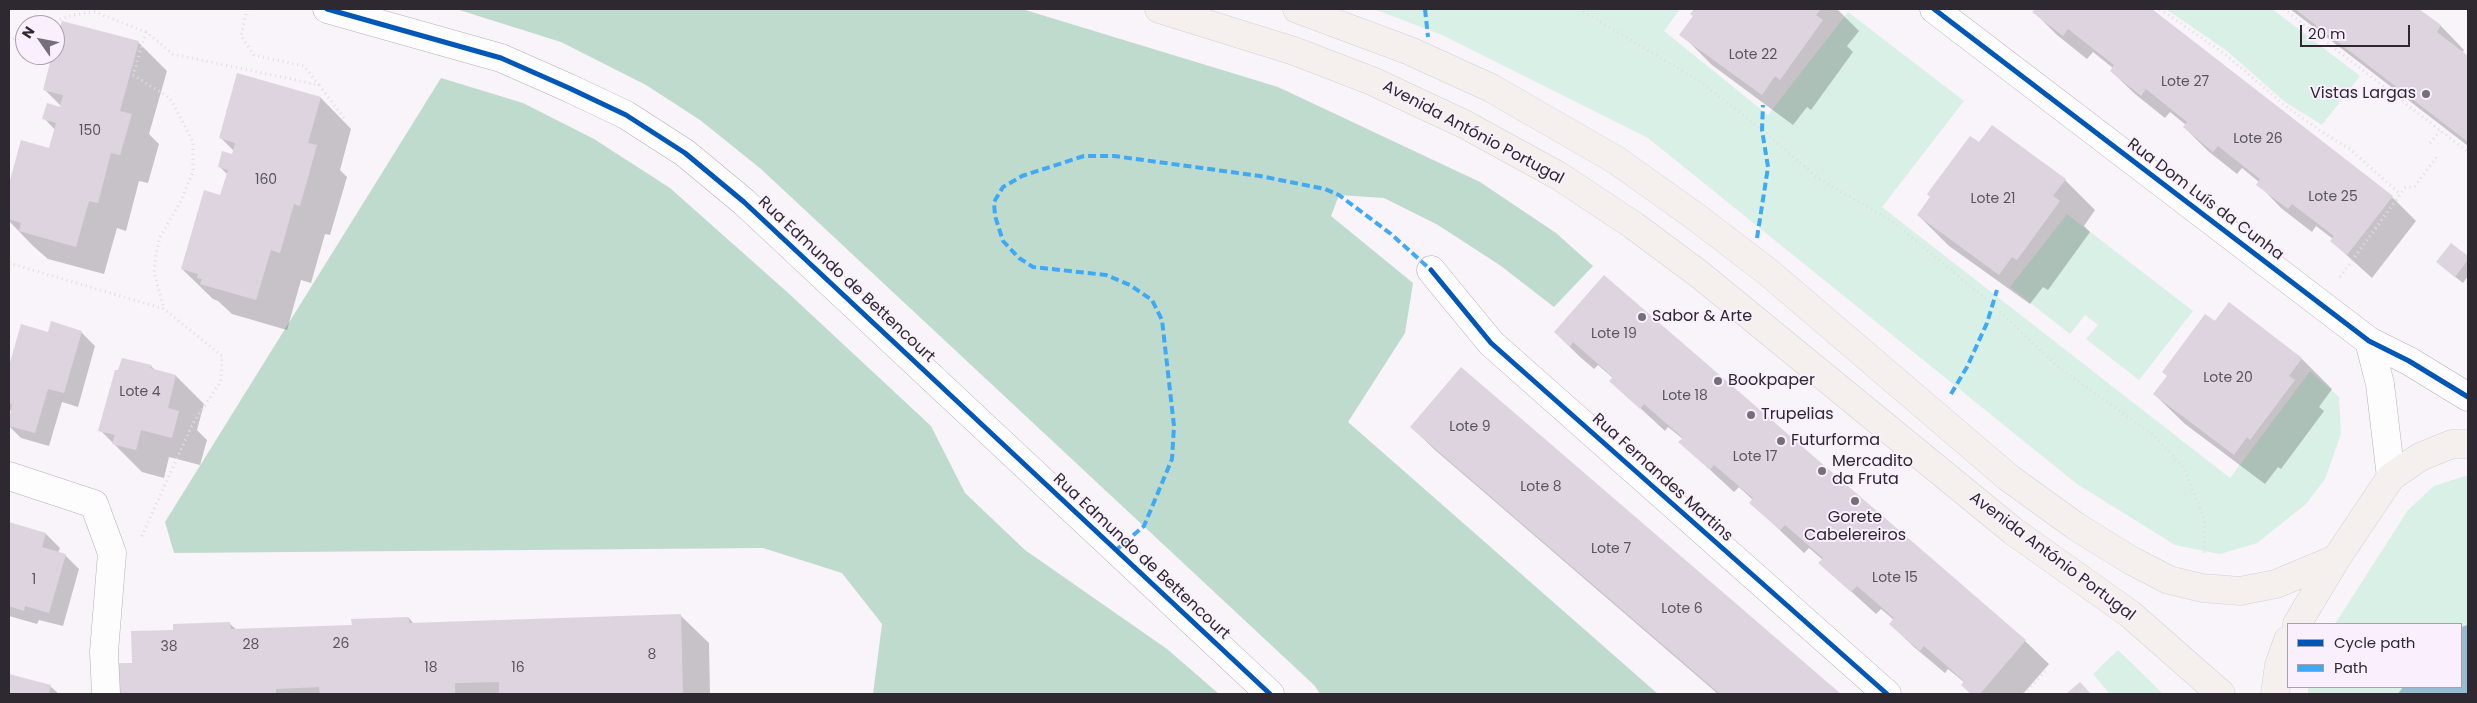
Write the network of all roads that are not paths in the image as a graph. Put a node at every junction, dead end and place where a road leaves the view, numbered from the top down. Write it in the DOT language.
graph roads {
  1 [pos="326,9"];
  2 [pos="1160,9"];
  3 [pos="1297,9"];
  4 [pos="1934,9"];
  5 [pos="1431,270"];
  6 [pos="2369,341"];
  7 [pos="2468,397"];
  8 [pos="2468,444"];
  9 [pos="9,476"];
  10 [pos="2392,477"];
  11 [pos="2336,559"];
  12 [pos="2298,623"];
  13 [pos="2287,643"];
  14 [pos="106,694"];
  15 [pos="1270,694"];
  16 [pos="1887,694"];
  17 [pos="2220,694"];
  18 [pos="2275,694"];
  1 -- 15 [label="street, Rua Edmundo de Bettencourt"];
  2 -- 17 [label="main road, Avenida António Portugal"];
  3 -- 11 [label="main road"];
  4 -- 6 [label="street, Rua Dom Luís da Cunha"];
  5 -- 16 [label="street, Rua Fernandes Martins"];
  6 -- 7 [label="street, Rua Dom Luís da Cunha"];
  6 -- 10 [label="street"];
  8 -- 10 [label="main road"];
  9 -- 14 [label="street"];
  10 -- 11 [label="main road"];
  11 -- 12 [label="main road"];
  13 -- 18 [label="main road"];
}
